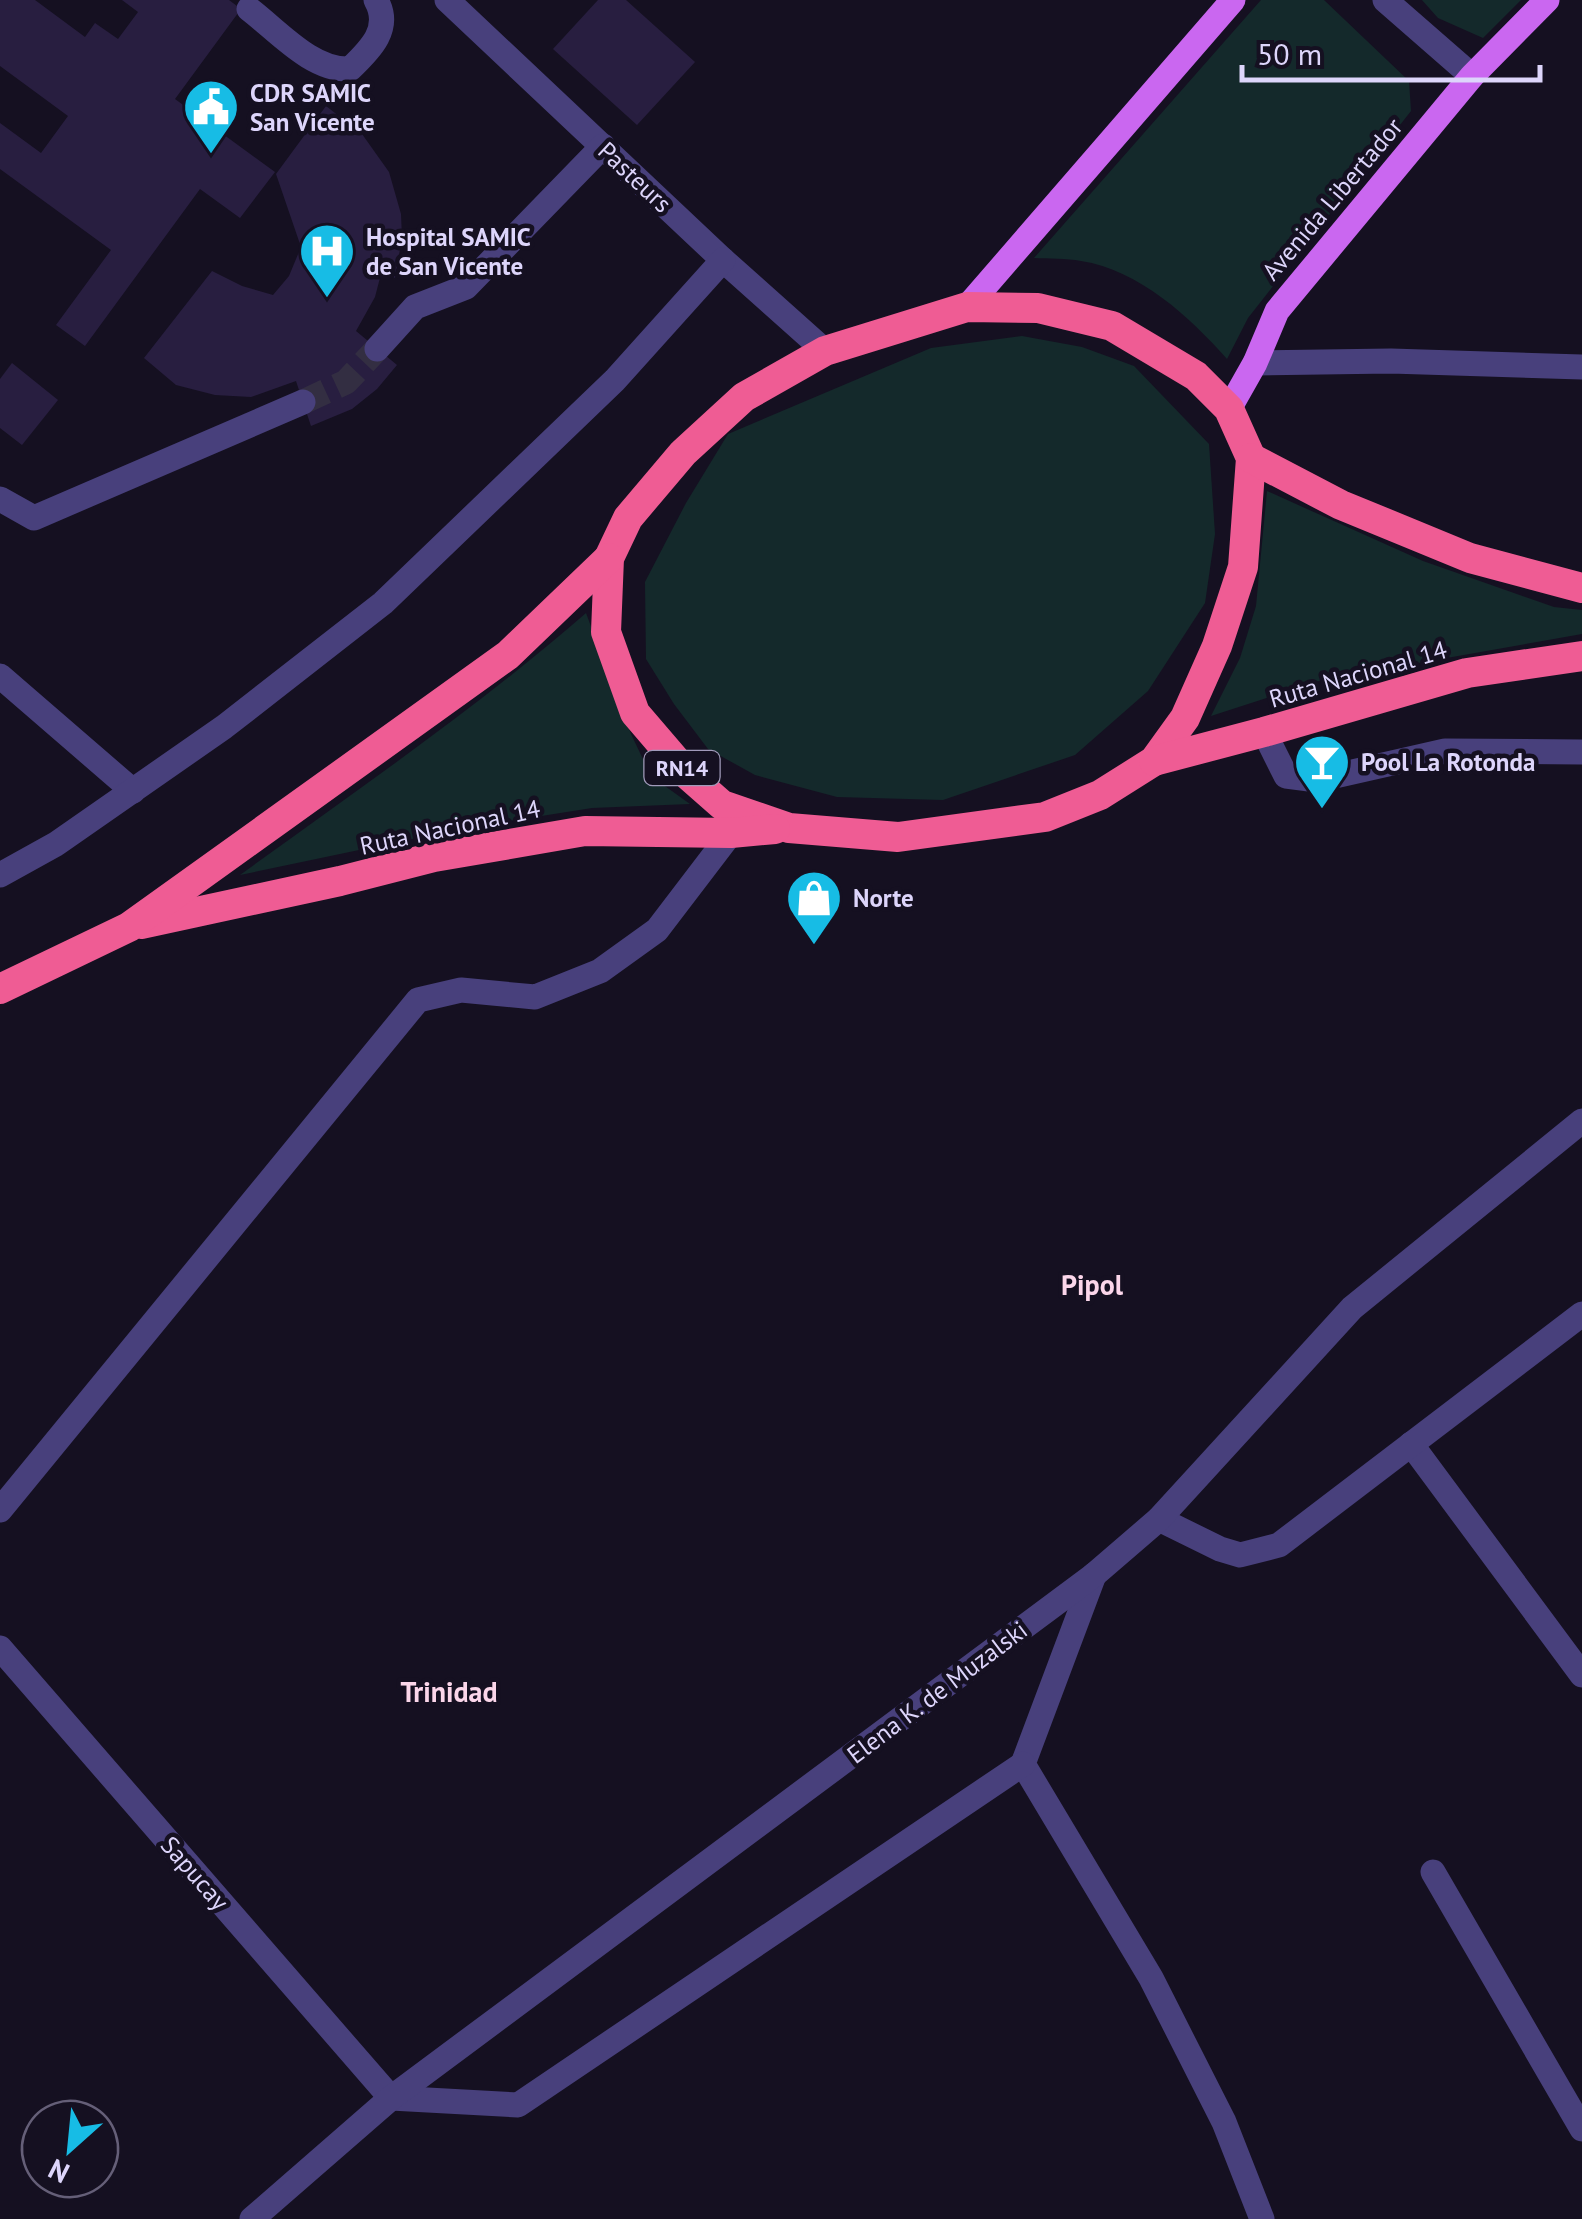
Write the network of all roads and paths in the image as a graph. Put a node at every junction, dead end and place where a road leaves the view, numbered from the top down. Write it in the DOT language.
graph roads {
  1 [pos="376,0"];
  2 [pos="447,0"];
  3 [pos="1233,0"];
  4 [pos="1384,0"];
  5 [pos="1547,0"];
  6 [pos="248,9"];
  7 [pos="1472,76"];
  8 [pos="603,146"];
  9 [pos="724,260"];
  10 [pos="967,307"];
  11 [pos="377,349"];
  12 [pos="825,351"];
  13 [pos="1255,363"];
  14 [pos="1582,367"];
  15 [pos="303,402"];
  16 [pos="1229,408"];
  17 [pos="1251,458"];
  18 [pos="0,499"];
  19 [pos="609,558"];
  20 [pos="1582,588"];
  21 [pos="1582,656"];
  22 [pos="0,676"];
  23 [pos="1264,732"];
  24 [pos="1582,752"];
  25 [pos="1154,760"];
  26 [pos="133,790"];
  27 [pos="789,828"];
  28 [pos="731,833"];
  29 [pos="0,875"];
  30 [pos="129,926"];
  31 [pos="0,989"];
  32 [pos="1582,1121"];
  33 [pos="1582,1314"];
  34 [pos="1412,1444"];
  35 [pos="0,1510"];
  36 [pos="1158,1519"];
  37 [pos="1094,1575"];
  38 [pos="0,1648"];
  39 [pos="1582,1674"];
  40 [pos="1023,1764"];
  41 [pos="1432,1872"];
  42 [pos="391,2098"];
  43 [pos="1582,2129"];
  44 [pos="252,2219"];
  45 [pos="1262,2219"];
  1 -- 6 [label="street"];
  2 -- 8 [label="street, Pasteurs"];
  3 -- 10 [label="main road"];
  4 -- 7 [label="street"];
  5 -- 7 [label="main road, Avenida Libertador"];
  7 -- 13 [label="main road, Avenida Libertador"];
  8 -- 9 [label="street, Pasteurs"];
  8 -- 11 [label="street"];
  9 -- 12 [label="street, Pasteurs"];
  9 -- 26 [label="street"];
  10 -- 12 [label="highway, Ruta Nacional 14 / RN14"];
  10 -- 16 [label="highway, Ruta Nacional 14 / RN14"];
  12 -- 19 [label="highway, Ruta Nacional 14 / RN14"];
  13 -- 14 [label="street"];
  13 -- 16 [label="main road, Avenida Libertador"];
  15 -- 18 [label="street"];
  16 -- 17 [label="highway, Ruta Nacional 14 / RN14"];
  17 -- 20 [label="highway"];
  17 -- 25 [label="highway, Ruta Nacional 14 / RN14"];
  19 -- 27 [label="highway, Ruta Nacional 14 / RN14"];
  19 -- 30 [label="highway, Ruta Nacional 14 / RN14"];
  21 -- 23 [label="highway, Ruta Nacional 14 / RN14"];
  22 -- 26 [label="street"];
  23 -- 24 [label="street"];
  23 -- 25 [label="highway, Ruta Nacional 14 / RN14"];
  25 -- 27 [label="highway, Ruta Nacional 14 / RN14"];
  26 -- 29 [label="street"];
  27 -- 28 [label="highway, Ruta Nacional 14 / RN14"];
  28 -- 30 [label="highway, Ruta Nacional 14 / RN14"];
  28 -- 35 [label="street"];
  30 -- 31 [label="highway, Ruta Nacional 14 / RN14"];
  32 -- 36 [label="street, Elena K. de Muzalski"];
  33 -- 34 [label="street"];
  34 -- 36 [label="street"];
  34 -- 39 [label="street"];
  36 -- 37 [label="street, Elena K. de Muzalski"];
  37 -- 40 [label="street"];
  37 -- 42 [label="street, Elena K. de Muzalski"];
  38 -- 42 [label="street, Sapucay"];
  40 -- 42 [label="street"];
  40 -- 45 [label="street"];
  41 -- 43 [label="street"];
  42 -- 44 [label="street, Elena K. de Muzalski"];
}
